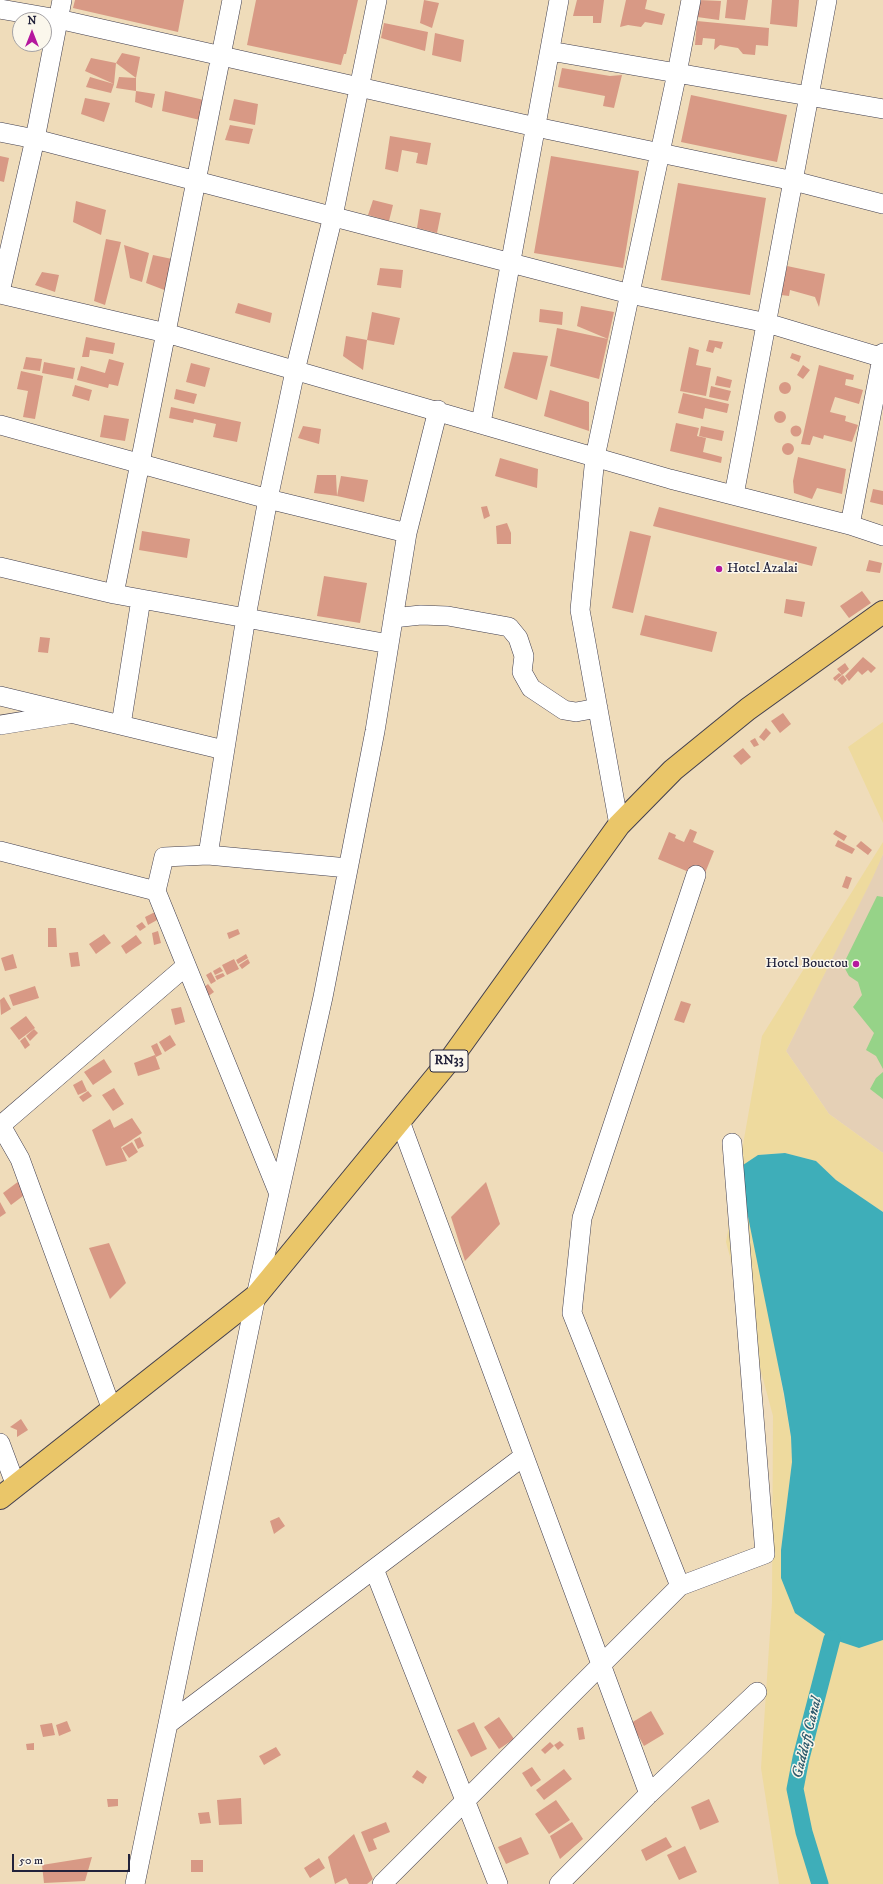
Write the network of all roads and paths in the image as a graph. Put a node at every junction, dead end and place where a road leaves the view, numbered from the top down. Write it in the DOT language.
graph roads {
  1 [pos="62,0"];
  2 [pos="232,0"];
  3 [pos="377,0"];
  4 [pos="560,0"];
  5 [pos="691,0"];
  6 [pos="827,0"];
  7 [pos="0,9"];
  8 [pos="58,19"];
  9 [pos="550,51"];
  10 [pos="221,56"];
  11 [pos="677,73"];
  12 [pos="359,87"];
  13 [pos="810,96"];
  14 [pos="883,109"];
  15 [pos="536,127"];
  16 [pos="0,132"];
  17 [pos="35,139"];
  18 [pos="660,153"];
  19 [pos="196,181"];
  20 [pos="794,181"];
  21 [pos="883,204"];
  22 [pos="333,216"];
  23 [pos="511,262"];
  24 [pos="0,293"];
  25 [pos="630,294"];
  26 [pos="767,323"];
  27 [pos="166,333"];
  28 [pos="883,356"];
  29 [pos="294,371"];
  30 [pos="438,410"];
  31 [pos="481,423"];
  32 [pos="0,425"];
  33 [pos="595,456"];
  34 [pos="140,464"];
  35 [pos="734,495"];
  36 [pos="268,499"];
  37 [pos="850,525"];
  38 [pos="407,533"];
  39 [pos="883,536"];
  40 [pos="0,567"];
  41 [pos="114,594"];
  42 [pos="141,599"];
  43 [pos="883,612"];
  44 [pos="246,617"];
  45 [pos="393,618"];
  46 [pos="389,644"];
  47 [pos="0,696"];
  48 [pos="598,708"];
  49 [pos="73,714"];
  50 [pos="0,725"];
  51 [pos="121,725"];
  52 [pos="224,750"];
  53 [pos="620,825"];
  54 [pos="0,850"];
  55 [pos="208,855"];
  56 [pos="348,868"];
  57 [pos="696,875"];
  58 [pos="156,891"];
  59 [pos="186,966"];
  60 [pos="400,1121"];
  61 [pos="0,1125"];
  62 [pos="732,1143"];
  63 [pos="279,1194"];
  64 [pos="256,1296"];
  65 [pos="112,1410"];
  66 [pos="0,1443"];
  67 [pos="524,1456"];
  68 [pos="8,1492"];
  69 [pos="374,1569"];
  70 [pos="680,1586"];
  71 [pos="601,1664"];
  72 [pos="757,1692"];
  73 [pos="168,1724"];
  74 [pos="650,1794"];
  75 [pos="465,1801"];
  76 [pos="135,1884"];
  77 [pos="382,1884"];
  78 [pos="498,1884"];
  79 [pos="559,1884"];
  1 -- 8 [label="street"];
  2 -- 10 [label="street"];
  3 -- 12 [label="street"];
  4 -- 9 [label="street"];
  5 -- 11 [label="street"];
  6 -- 13 [label="street"];
  7 -- 8 [label="street"];
  8 -- 10 [label="street"];
  8 -- 17 [label="street"];
  9 -- 11 [label="street"];
  9 -- 15 [label="street"];
  10 -- 12 [label="street"];
  10 -- 19 [label="street"];
  11 -- 13 [label="street"];
  11 -- 18 [label="street"];
  12 -- 15 [label="street"];
  12 -- 22 [label="street"];
  13 -- 14 [label="street"];
  13 -- 20 [label="street"];
  15 -- 18 [label="street"];
  15 -- 23 [label="street"];
  16 -- 17 [label="street"];
  17 -- 19 [label="street"];
  17 -- 24 [label="street"];
  18 -- 20 [label="street"];
  18 -- 25 [label="street"];
  19 -- 22 [label="street"];
  19 -- 27 [label="street"];
  20 -- 21 [label="street"];
  20 -- 26 [label="street"];
  22 -- 23 [label="street"];
  22 -- 29 [label="street"];
  23 -- 25 [label="street"];
  23 -- 31 [label="street"];
  24 -- 27 [label="street"];
  25 -- 26 [label="street"];
  25 -- 33 [label="street"];
  26 -- 28 [label="street"];
  26 -- 35 [label="street"];
  27 -- 29 [label="street"];
  27 -- 34 [label="street"];
  28 -- 37 [label="street"];
  29 -- 30 [label="street"];
  29 -- 36 [label="street"];
  30 -- 31 [label="street"];
  30 -- 38 [label="street"];
  31 -- 33 [label="street"];
  32 -- 34 [label="street"];
  33 -- 35 [label="street"];
  33 -- 48 [label="street"];
  34 -- 36 [label="street"];
  34 -- 41 [label="street"];
  35 -- 37 [label="street"];
  36 -- 38 [label="street"];
  36 -- 44 [label="street"];
  37 -- 39 [label="street"];
  38 -- 45 [label="street"];
  40 -- 41 [label="street"];
  41 -- 42 [label="street"];
  42 -- 44 [label="street"];
  42 -- 51 [label="street"];
  43 -- 53 [label="main road, RN33"];
  44 -- 46 [label="street"];
  44 -- 52 [label="street"];
  45 -- 46 [label="street"];
  45 -- 48 [label="street"];
  46 -- 56 [label="street"];
  47 -- 49 [label="street"];
  48 -- 53 [label="street"];
  49 -- 50 [label="street"];
  49 -- 51 [label="street"];
  51 -- 52 [label="street"];
  52 -- 55 [label="street"];
  53 -- 60 [label="main road, RN33"];
  54 -- 58 [label="street"];
  55 -- 56 [label="street"];
  55 -- 58 [label="street"];
  56 -- 63 [label="street"];
  57 -- 70 [label="street"];
  58 -- 59 [label="street"];
  59 -- 61 [label="street"];
  59 -- 63 [label="street"];
  60 -- 64 [label="main road, RN33"];
  60 -- 67 [label="street"];
  61 -- 65 [label="street"];
  62 -- 70 [label="street"];
  63 -- 64 [label="street"];
  64 -- 65 [label="main road, RN33"];
  64 -- 73 [label="street"];
  65 -- 68 [label="main road, RN33"];
  66 -- 68 [label="street"];
  67 -- 69 [label="street"];
  67 -- 71 [label="street"];
  69 -- 73 [label="street"];
  69 -- 75 [label="street"];
  70 -- 71 [label="street"];
  71 -- 74 [label="street"];
  71 -- 75 [label="street"];
  72 -- 74 [label="street"];
  73 -- 76 [label="street"];
  74 -- 79 [label="street"];
  75 -- 77 [label="street"];
  75 -- 78 [label="street"];
}
